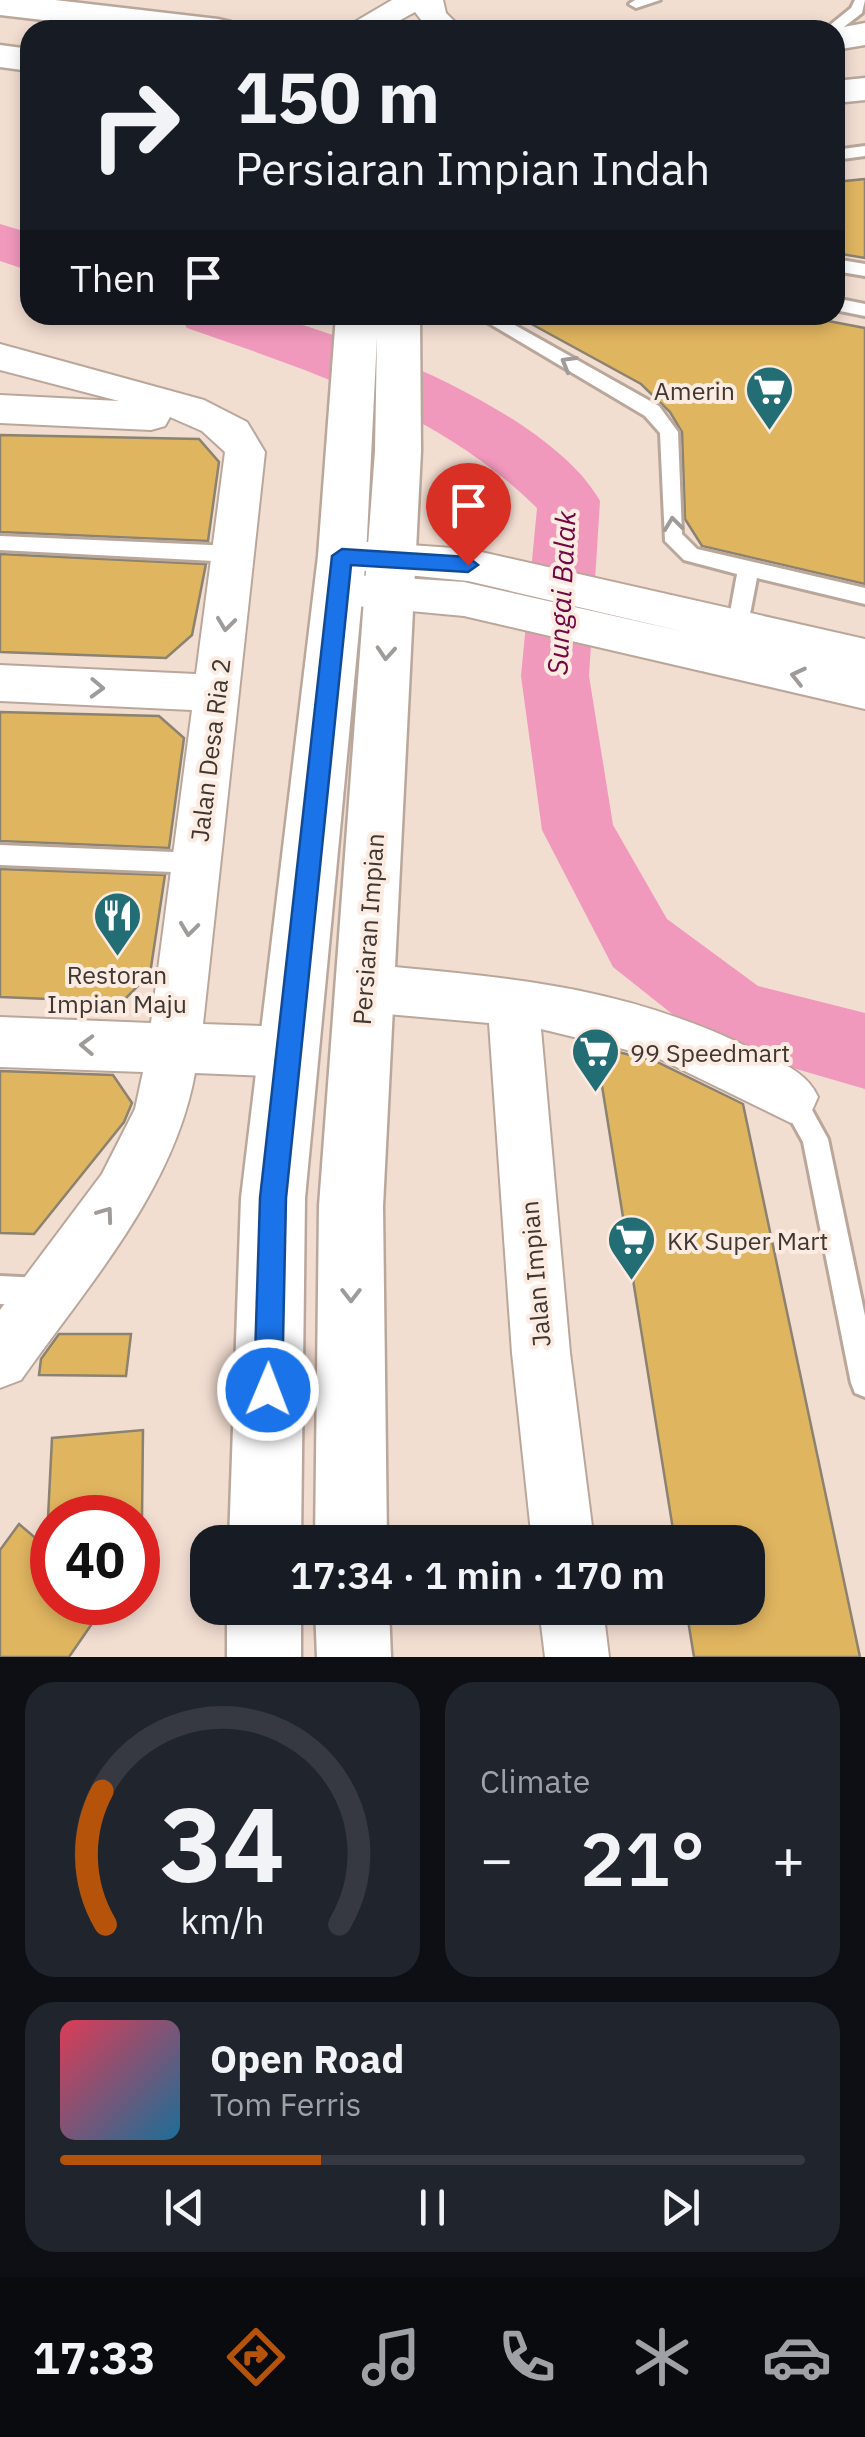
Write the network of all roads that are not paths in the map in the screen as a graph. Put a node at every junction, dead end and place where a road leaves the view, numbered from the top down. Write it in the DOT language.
graph roads {
  1 [pos="410,0"];
  2 [pos="653,0"];
  3 [pos="862,0"];
  4 [pos="0,4"];
  5 [pos="636,4"];
  6 [pos="134,20"];
  7 [pos="379,20"];
  8 [pos="844,20"];
  9 [pos="0,26"];
  10 [pos="20,51"];
  11 [pos="378,325"];
  12 [pos="501,325"];
  13 [pos="0,357"];
  14 [pos="0,410"];
  15 [pos="206,418"];
  16 [pos="0,543"];
  17 [pos="234,554"];
  18 [pos="748,570"];
  19 [pos="366,574"];
  20 [pos="865,596"];
  21 [pos="734,644"];
  22 [pos="865,657"];
  23 [pos="0,684"];
  24 [pos="865,691"];
  25 [pos="217,693"];
  26 [pos="0,855"];
  27 [pos="196,863"];
  28 [pos="366,957"];
  29 [pos="514,1004"];
  30 [pos="0,1042"];
  31 [pos="174,1048"];
  32 [pos="290,1052"];
  33 [pos="790,1097"];
  34 [pos="352,1206"];
  35 [pos="24,1291"];
  36 [pos="0,1359"];
  37 [pos="865,1383"];
  38 [pos="264,1525"];
  39 [pos="351,1525"];
  40 [pos="561,1525"];
  41 [pos="264,1625"];
  42 [pos="353,1625"];
  43 [pos="573,1625"];
  44 [pos="264,1657"];
  45 [pos="354,1657"];
  46 [pos="577,1657"];
  1 -- 7 [label="street"];
  2 -- 5 [label="lane"];
  3 -- 8 [label="lane"];
  4 -- 6 [label="main road"];
  9 -- 10 [label="main road"];
  11 -- 19 [label="main road, Persiaran Impian"];
  18 -- 12 [label="lane, one-way"];
  13 -- 15 [label="street"];
  14 -- 15 [label="street"];
  15 -- 17 [label="street, Jalan Desa Ria 2"];
  16 -- 17 [label="lane"];
  17 -- 25 [label="street, Jalan Desa Ria 2, one-way"];
  18 -- 20 [label="lane"];
  18 -- 21 [label="lane"];
  19 -- 21 [label="street"];
  19 -- 28 [label="main road, Persiaran Impian, one-way"];
  19 -- 32 [label="main road, Persiaran Impian"];
  21 -- 22 [label="street"];
  24 -- 21 [label="street, one-way"];
  23 -- 25 [label="street, one-way"];
  25 -- 27 [label="street, Jalan Desa Ria 2"];
  26 -- 27 [label="lane"];
  27 -- 31 [label="street, Jalan Desa Ria 2, one-way"];
  28 -- 29 [label="street"];
  28 -- 32 [label="main road"];
  28 -- 34 [label="main road, Persiaran Impian"];
  29 -- 33 [label="street"];
  29 -- 40 [label="street, Jalan Impian"];
  31 -- 30 [label="street, one-way"];
  31 -- 32 [label="street"];
  35 -- 31 [label="street, Jalan Desa Ria 2, one-way"];
  32 -- 34 [label="main road"];
  32 -- 38 [label="main road, Persiaran Impian"];
  33 -- 37 [label="lane"];
  34 -- 39 [label="main road, Persiaran Impian, one-way"];
  35 -- 36 [label="street, Jalan Desa Ria 2"];
  41 -- 44 [label="main road"];
  42 -- 45 [label="main road"];
  43 -- 46 [label="street"];
}
